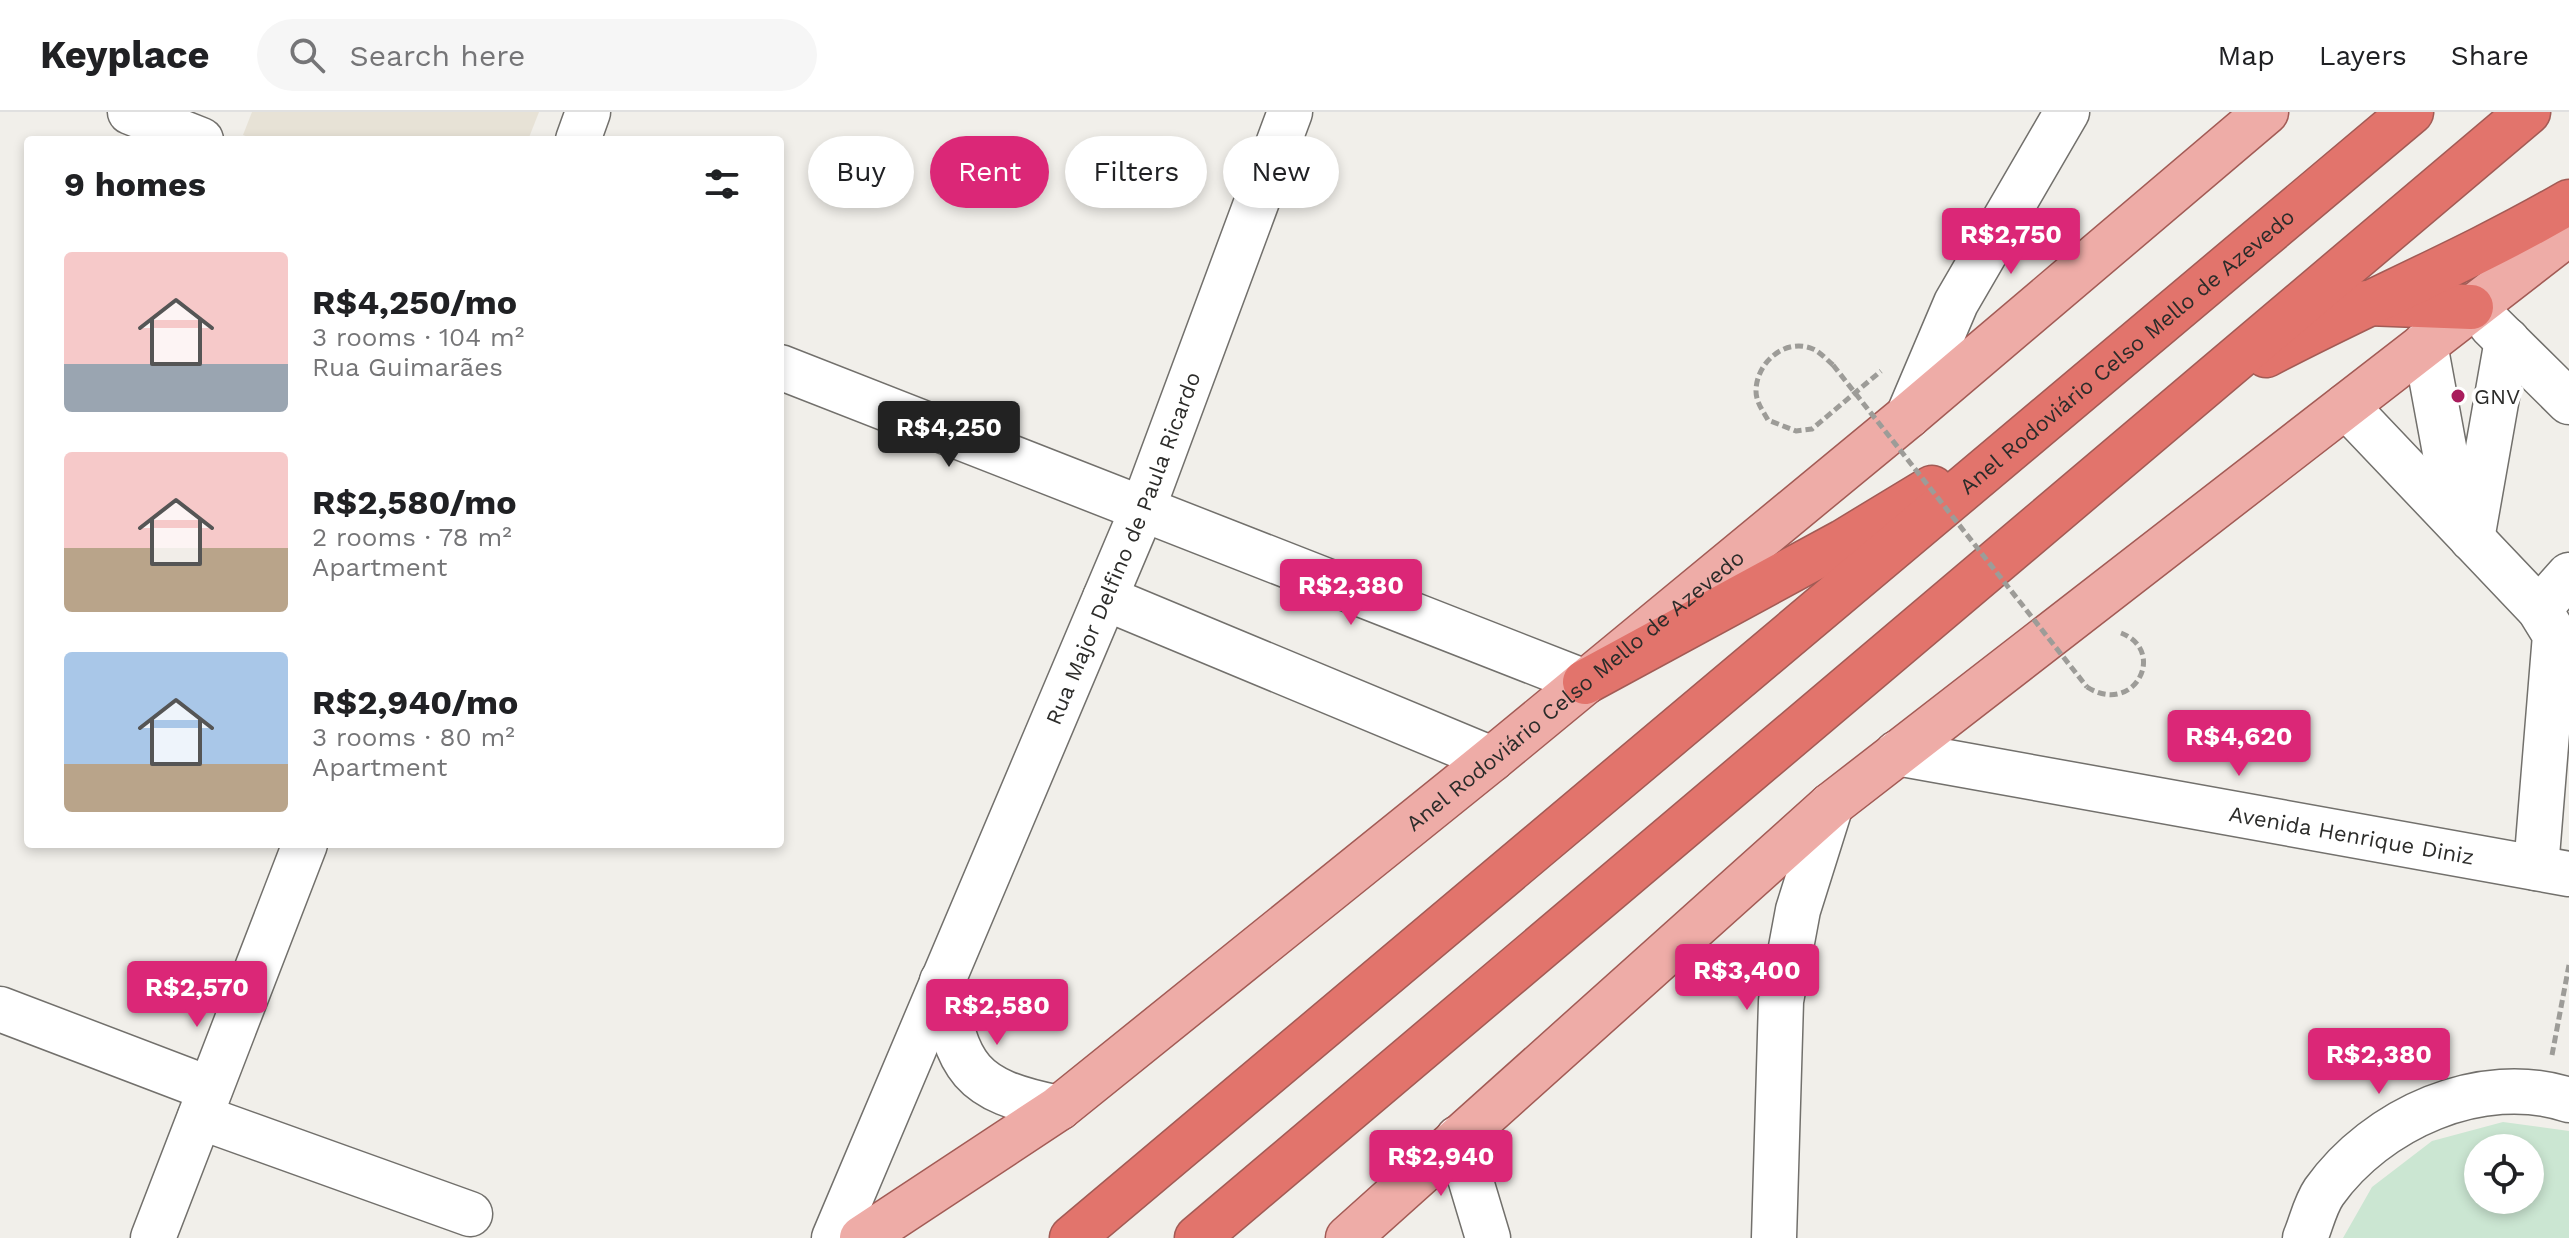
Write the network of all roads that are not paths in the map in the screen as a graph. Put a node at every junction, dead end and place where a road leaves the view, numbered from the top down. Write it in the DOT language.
graph roads {
  1 [pos="130,112"];
  2 [pos="588,112"];
  3 [pos="1290,112"];
  4 [pos="2067,112"];
  5 [pos="2266,112"];
  6 [pos="2411,112"];
  7 [pos="2528,112"];
  8 [pos="191,136"];
  9 [pos="579,136"];
  10 [pos="2569,202"];
  11 [pos="2569,233"];
  12 [pos="2365,302"];
  13 [pos="2471,307"];
  14 [pos="2507,340"];
  15 [pos="2425,344"];
  16 [pos="784,369"];
  17 [pos="2186,397"];
  18 [pos="2569,402"];
  19 [pos="2346,406"];
  20 [pos="2057,411"];
  21 [pos="1908,416"];
  22 [pos="1143,508"];
  23 [pos="2465,531"];
  24 [pos="2569,575"];
  25 [pos="1105,598"];
  26 [pos="2539,609"];
  27 [pos="1585,682"];
  28 [pos="1897,753"];
  29 [pos="1492,759"];
  30 [pos="1831,805"];
  31 [pos="303,848"];
  32 [pos="2552,871"];
  33 [pos="942,981"];
  34 [pos="0,1009"];
  35 [pos="2557,1096"];
  36 [pos="205,1103"];
  37 [pos="1059,1108"];
  38 [pos="1458,1138"];
  39 [pos="470,1214"];
  40 [pos="153,1238"];
  41 [pos="834,1238"];
  42 [pos="862,1238"];
  43 [pos="1072,1238"];
  44 [pos="1197,1238"];
  45 [pos="1348,1238"];
  46 [pos="1488,1238"];
  47 [pos="1774,1238"];
  48 [pos="2305,1238"];
  1 -- 8 [label="street"];
  2 -- 9 [label="street"];
  3 -- 22 [label="street, Rua Major Delfino de Paula Ricardo"];
  4 -- 21 [label="street"];
  5 -- 21 [label="main road, Anel Rodoviário Celso Mello de Azevedo"];
  6 -- 20 [label="highway, Anel Rodoviário Celso Mello de Azevedo"];
  7 -- 17 [label="highway"];
  10 -- 12 [label="highway"];
  11 -- 13 [label="main road"];
  12 -- 13 [label="highway"];
  12 -- 17 [label="highway"];
  13 -- 14 [label="street"];
  13 -- 15 [label="main road"];
  14 -- 18 [label="street"];
  14 -- 23 [label="street"];
  15 -- 19 [label="main road"];
  15 -- 23 [label="street"];
  16 -- 22 [label="street"];
  17 -- 44 [label="highway"];
  19 -- 23 [label="street"];
  19 -- 28 [label="main road"];
  20 -- 27 [label="highway"];
  20 -- 43 [label="highway, Anel Rodoviário Celso Mello de Azevedo"];
  21 -- 27 [label="main road, Anel Rodoviário Celso Mello de Azevedo"];
  22 -- 25 [label="street, Rua Major Delfino de Paula Ricardo"];
  22 -- 27 [label="street"];
  23 -- 26 [label="street"];
  24 -- 26 [label="street"];
  25 -- 29 [label="street"];
  25 -- 33 [label="street, Rua Major Delfino de Paula Ricardo"];
  26 -- 32 [label="street"];
  27 -- 29 [label="main road, Anel Rodoviário Celso Mello de Azevedo"];
  28 -- 30 [label="main road"];
  28 -- 32 [label="street, Avenida Henrique Diniz"];
  29 -- 37 [label="main road, Anel Rodoviário Celso Mello de Azevedo"];
  30 -- 38 [label="main road"];
  30 -- 47 [label="street"];
  31 -- 36 [label="street"];
  33 -- 37 [label="street"];
  33 -- 41 [label="street, Rua Major Delfino de Paula Ricardo"];
  34 -- 36 [label="street"];
  35 -- 48 [label="street"];
  36 -- 39 [label="street"];
  36 -- 40 [label="street"];
  37 -- 42 [label="main road, Anel Rodoviário Celso Mello de Azevedo"];
  38 -- 45 [label="main road"];
  38 -- 46 [label="street"];
}
